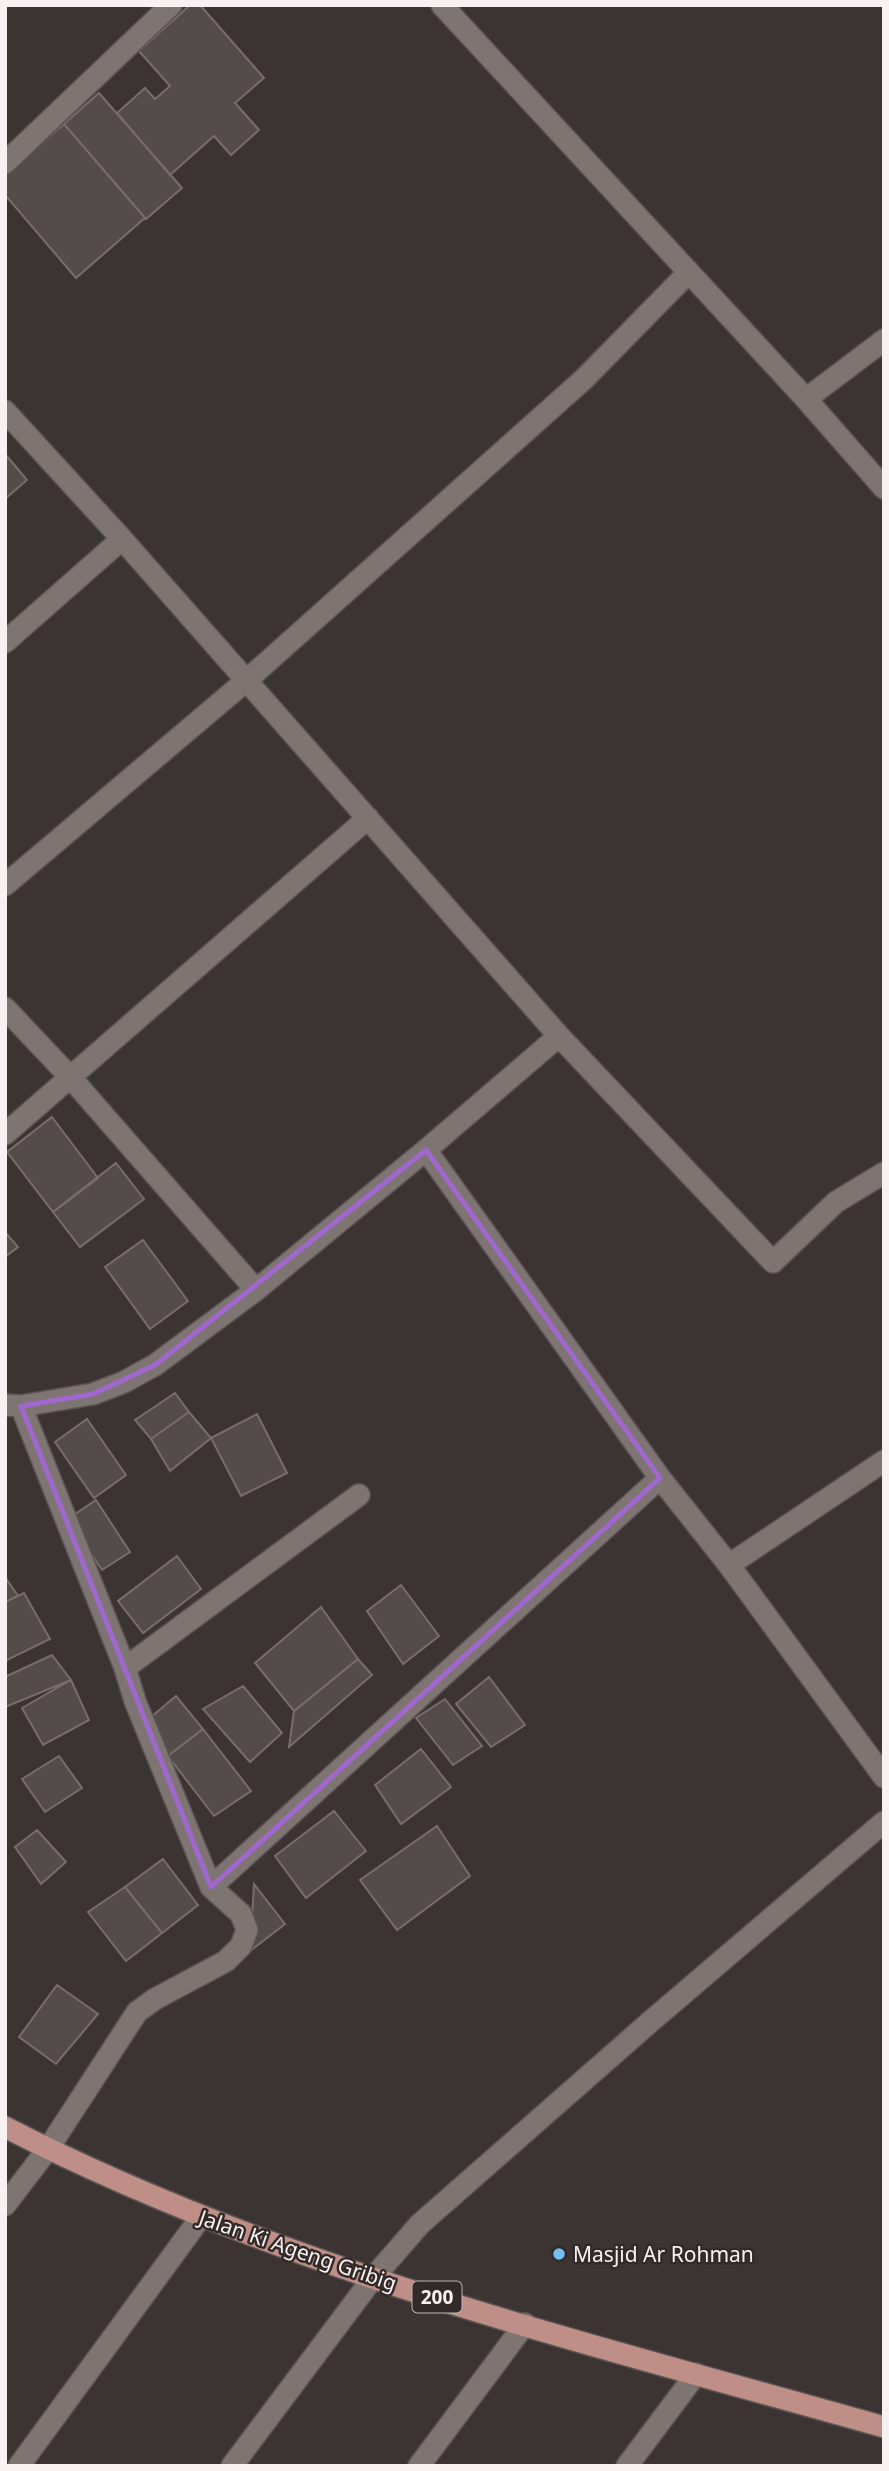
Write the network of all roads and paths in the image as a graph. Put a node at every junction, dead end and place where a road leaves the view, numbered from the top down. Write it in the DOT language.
graph roads {
  1 [pos="171,5"];
  2 [pos="442,5"];
  3 [pos="5,163"];
  4 [pos="689,272"];
  5 [pos="884,340"];
  6 [pos="806,399"];
  7 [pos="5,411"];
  8 [pos="884,488"];
  9 [pos="122,539"];
  10 [pos="5,642"];
  11 [pos="247,680"];
  12 [pos="369,818"];
  13 [pos="5,885"];
  14 [pos="5,1008"];
  15 [pos="559,1036"];
  16 [pos="71,1078"];
  17 [pos="5,1134"];
  18 [pos="426,1150"];
  19 [pos="884,1173"];
  20 [pos="256,1290"];
  21 [pos="13,1406"];
  22 [pos="884,1461"];
  23 [pos="660,1478"];
  24 [pos="359,1495"];
  25 [pos="729,1565"];
  26 [pos="125,1668"];
  27 [pos="884,1777"];
  28 [pos="884,1822"];
  29 [pos="211,1887"];
  30 [pos="5,2127"];
  31 [pos="48,2149"];
  32 [pos="5,2205"];
  33 [pos="201,2217"];
  34 [pos="373,2278"];
  35 [pos="525,2325"];
  36 [pos="696,2374"];
  37 [pos="884,2427"];
  38 [pos="19,2466"];
  39 [pos="232,2466"];
  40 [pos="419,2466"];
  41 [pos="627,2466"];
  1 -- 3 [label="street"];
  2 -- 4 [label="street"];
  4 -- 6 [label="street"];
  4 -- 11 [label="street"];
  5 -- 6 [label="street"];
  6 -- 8 [label="street"];
  7 -- 9 [label="street"];
  9 -- 10 [label="street"];
  9 -- 11 [label="street"];
  11 -- 12 [label="street"];
  11 -- 13 [label="street"];
  12 -- 15 [label="street"];
  12 -- 16 [label="street"];
  14 -- 16 [label="street"];
  15 -- 18 [label="street"];
  15 -- 19 [label="street"];
  16 -- 17 [label="street"];
  16 -- 20 [label="street"];
  18 -- 20 [label="street"];
  18 -- 23 [label="street"];
  20 -- 21 [label="street"];
  21 -- 26 [label="street"];
  22 -- 25 [label="street"];
  23 -- 25 [label="street"];
  23 -- 29 [label="street"];
  24 -- 26 [label="street"];
  25 -- 27 [label="street"];
  26 -- 29 [label="street"];
  28 -- 34 [label="street"];
  29 -- 31 [label="street"];
  30 -- 31 [label="main road, Jalan Ki Ageng Gribig / 200"];
  31 -- 32 [label="street"];
  31 -- 33 [label="main road, Jalan Ki Ageng Gribig / 200"];
  33 -- 34 [label="main road, Jalan Ki Ageng Gribig / 200"];
  33 -- 38 [label="street"];
  34 -- 35 [label="main road, Jalan Ki Ageng Gribig / 200"];
  34 -- 39 [label="street"];
  35 -- 36 [label="main road, Jalan Ki Ageng Gribig / 200"];
  35 -- 40 [label="street"];
  36 -- 37 [label="main road, Jalan Ki Ageng Gribig / 200"];
  36 -- 41 [label="street"];
}
